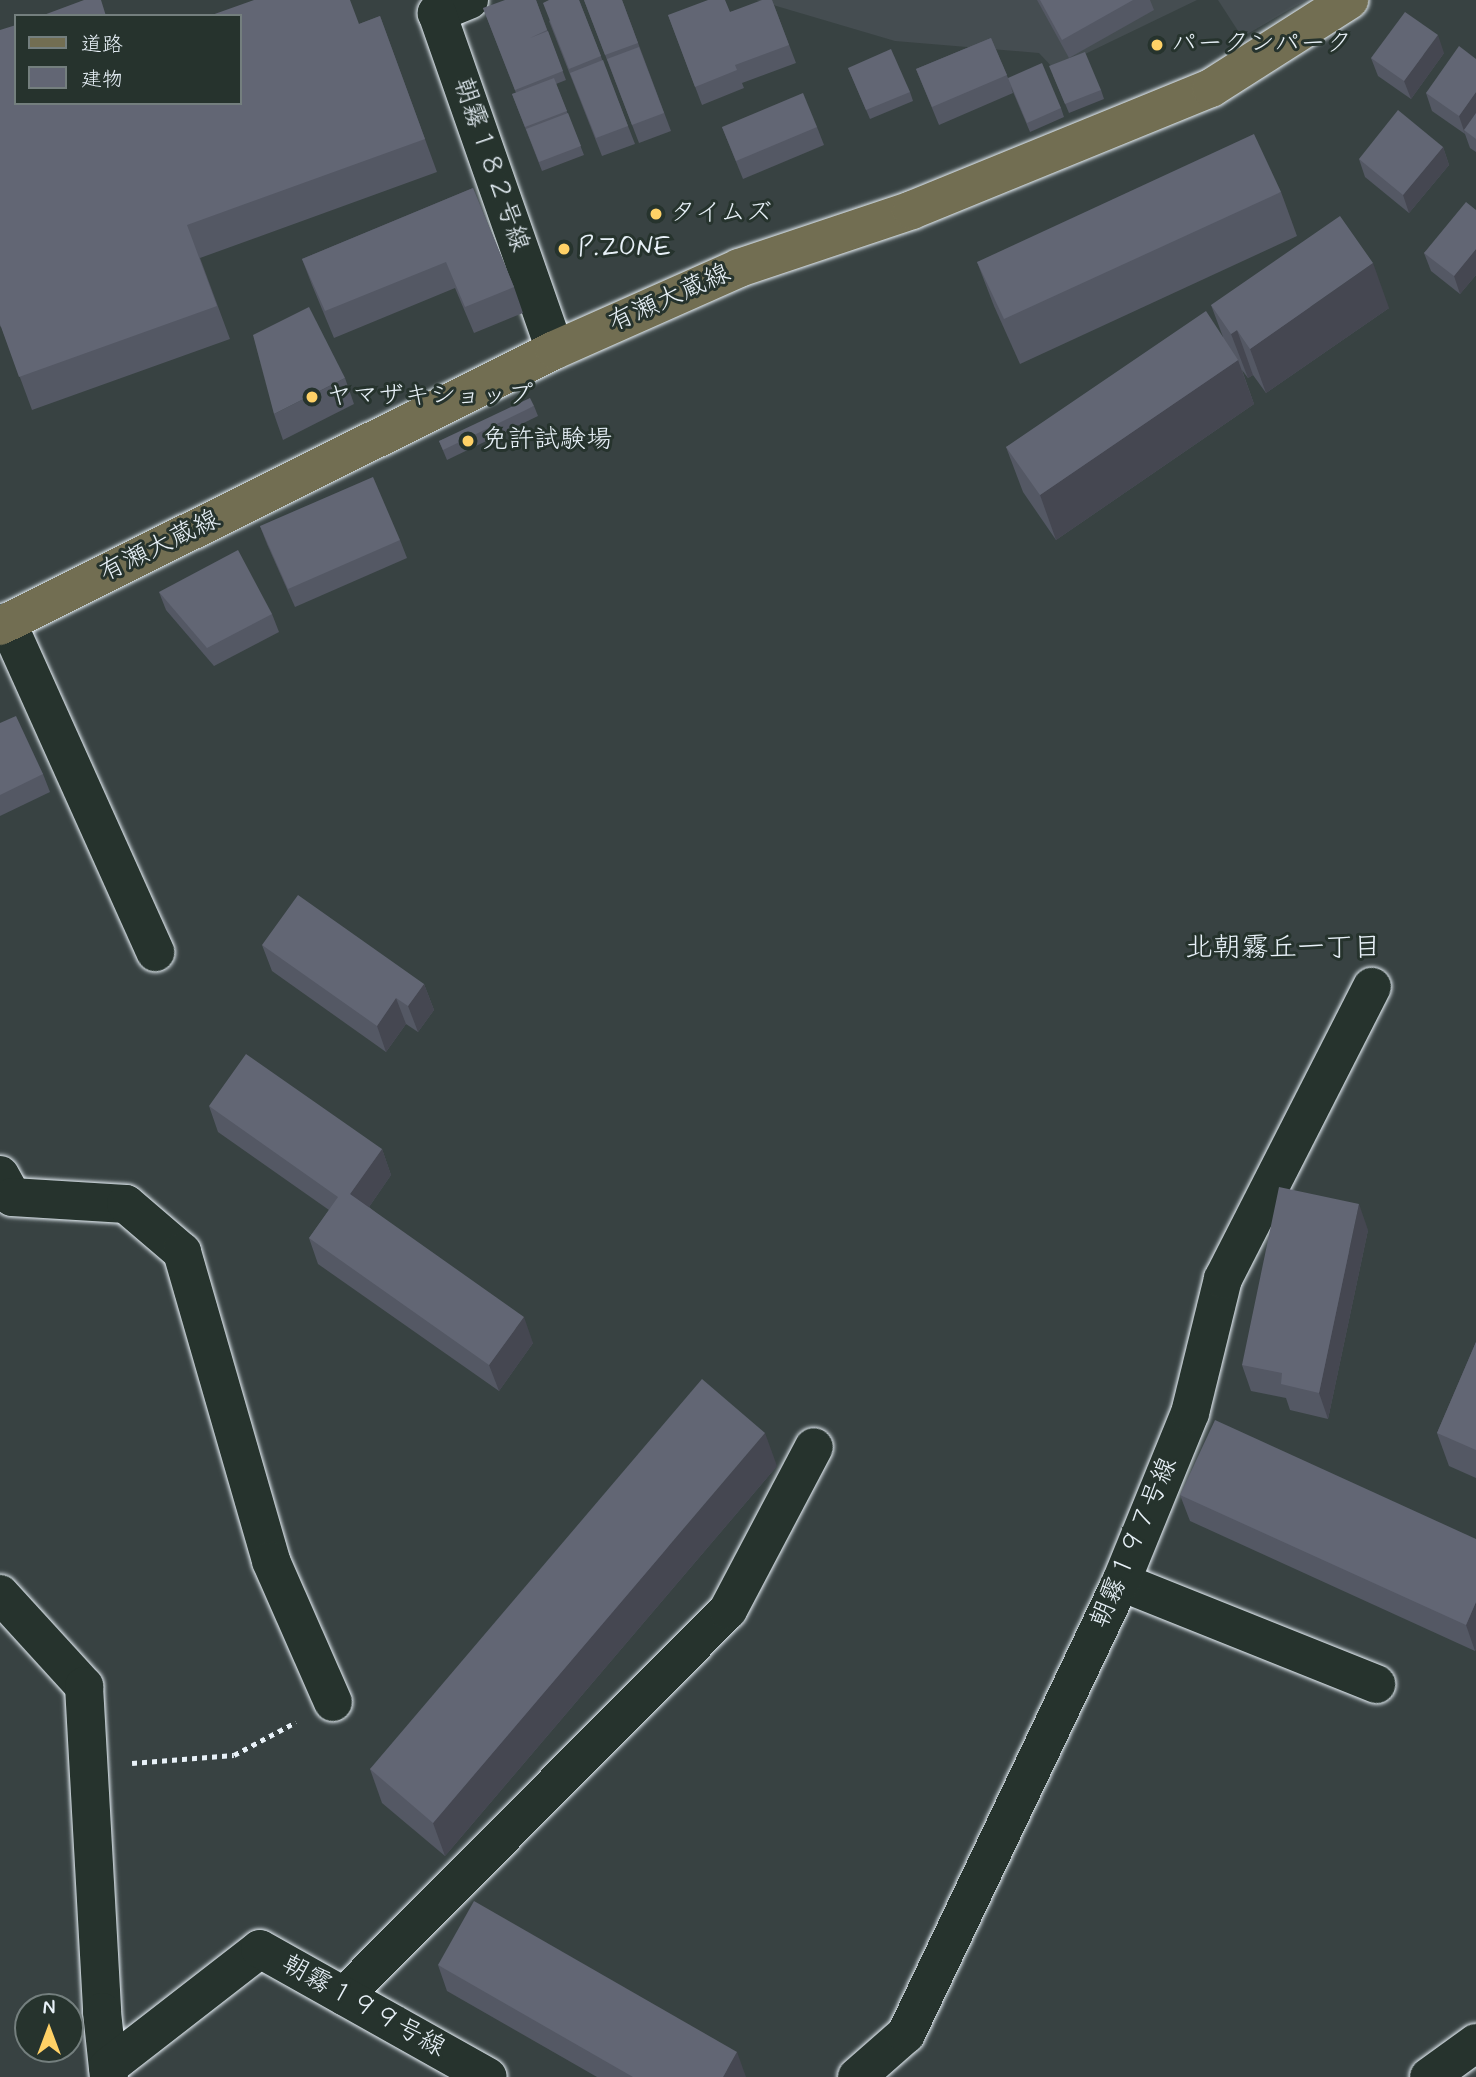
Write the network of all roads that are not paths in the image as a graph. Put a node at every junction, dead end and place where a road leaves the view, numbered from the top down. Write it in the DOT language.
graph roads {
  1 [pos="469,0"];
  2 [pos="1349,0"];
  3 [pos="555,350"];
  4 [pos="4,624"];
  5 [pos="155,952"];
  6 [pos="1372,987"];
  7 [pos="0,1175"];
  8 [pos="814,1447"];
  9 [pos="1121,1581"];
  10 [pos="0,1594"];
  11 [pos="1376,1684"];
  12 [pos="333,1702"];
  13 [pos="345,1996"];
  14 [pos="1476,2043"];
  15 [pos="108,2072"];
  16 [pos="477,2075"];
  17 [pos="857,2077"];
  18 [pos="1429,2077"];
  1 -- 3 [label="street, 朝霧１８２号線"];
  2 -- 3 [label="main road, 有瀬大蔵線"];
  3 -- 4 [label="main road, 有瀬大蔵線"];
  4 -- 5 [label="street"];
  6 -- 9 [label="street, 朝霧１９７号線"];
  7 -- 12 [label="street"];
  8 -- 13 [label="street"];
  9 -- 11 [label="street"];
  9 -- 17 [label="street, 朝霧１９７号線"];
  10 -- 15 [label="street"];
  13 -- 15 [label="street, 朝霧１９９号線"];
  13 -- 16 [label="street, 朝霧１９９号線"];
  14 -- 18 [label="street"];
}
